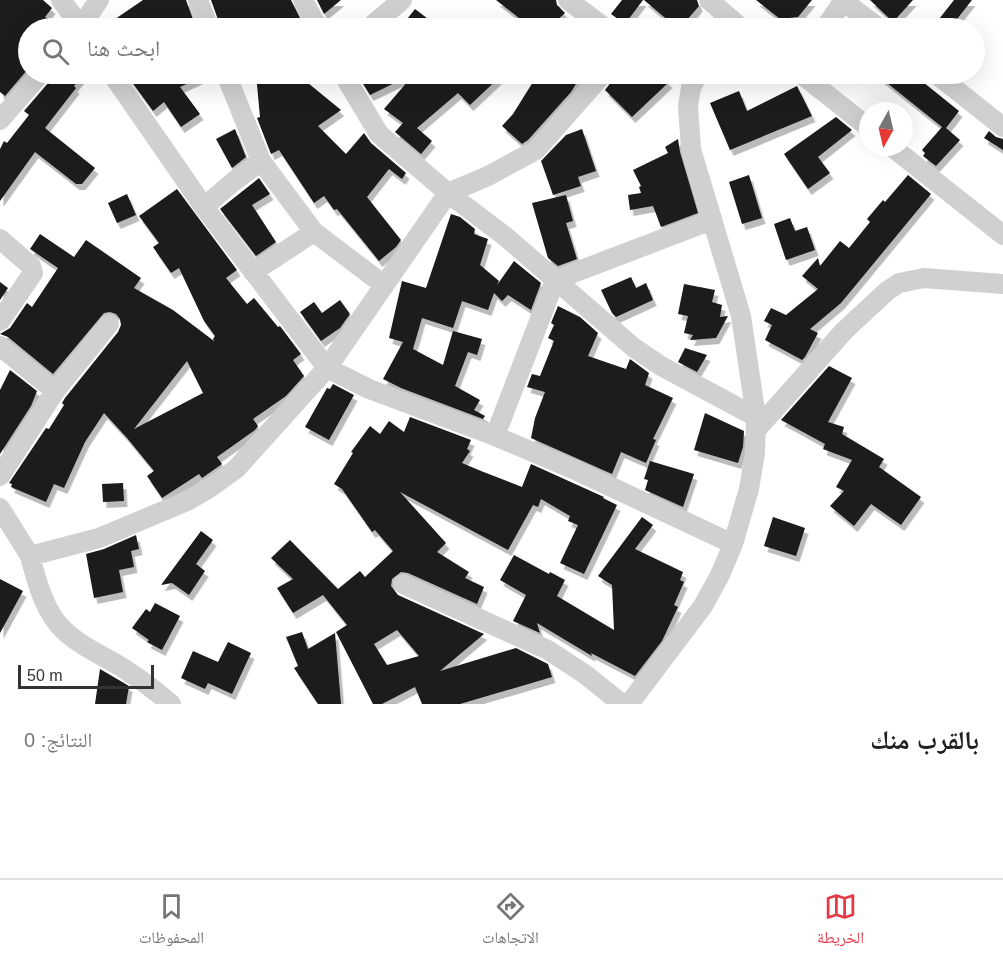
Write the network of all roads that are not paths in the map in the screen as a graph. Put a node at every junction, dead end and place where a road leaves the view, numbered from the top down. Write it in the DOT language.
graph roads {
  1 [pos="61,0"];
  2 [pos="99,0"];
  3 [pos="198,0"];
  4 [pos="303,0"];
  5 [pos="402,0"];
  6 [pos="568,0"];
  7 [pos="709,0"];
  8 [pos="843,0"];
  9 [pos="74,18"];
  10 [pos="87,18"];
  11 [pos="205,18"];
  12 [pos="313,18"];
  13 [pos="381,18"];
  14 [pos="592,18"];
  15 [pos="728,18"];
  16 [pos="831,18"];
  17 [pos="866,18"];
  18 [pos="30,84"];
  19 [pos="119,84"];
  20 [pos="230,84"];
  21 [pos="348,84"];
  22 [pos="594,84"];
  23 [pos="693,84"];
  24 [pos="814,84"];
  25 [pos="949,84"];
  26 [pos="2,114"];
  27 [pos="859,120"];
  28 [pos="1003,127"];
  29 [pos="903,156"];
  30 [pos="261,161"];
  31 [pos="448,193"];
  32 [pos="204,207"];
  33 [pos="712,220"];
  34 [pos="314,232"];
  35 [pos="1003,236"];
  36 [pos="0,239"];
  37 [pos="253,272"];
  38 [pos="555,280"];
  39 [pos="1003,284"];
  40 [pos="384,285"];
  41 [pos="0,321"];
  42 [pos="109,324"];
  43 [pos="0,346"];
  44 [pos="327,368"];
  45 [pos="55,391"];
  46 [pos="756,424"];
  47 [pos="495,436"];
  48 [pos="0,476"];
  49 [pos="0,508"];
  50 [pos="733,544"];
  51 [pos="30,556"];
  52 [pos="404,584"];
  53 [pos="171,704"];
  54 [pos="622,704"];
  55 [pos="629,704"];
  1 -- 9 [label="street"];
  2 -- 10 [label="street"];
  3 -- 11 [label="street"];
  4 -- 12 [label="street"];
  5 -- 13 [label="street"];
  6 -- 14 [label="street"];
  7 -- 15 [label="street"];
  8 -- 16 [label="street"];
  8 -- 17 [label="street"];
  18 -- 26 [label="street"];
  19 -- 32 [label="street"];
  20 -- 30 [label="street"];
  21 -- 31 [label="street"];
  22 -- 31 [label="street"];
  23 -- 33 [label="street"];
  24 -- 27 [label="street"];
  25 -- 28 [label="street"];
  29 -- 35 [label="street"];
  30 -- 32 [label="street"];
  30 -- 34 [label="street"];
  31 -- 38 [label="street"];
  31 -- 40 [label="street"];
  32 -- 37 [label="street"];
  33 -- 38 [label="street"];
  33 -- 46 [label="street"];
  34 -- 37 [label="street"];
  34 -- 40 [label="street"];
  36 -- 41 [label="street"];
  37 -- 44 [label="street"];
  38 -- 46 [label="street"];
  38 -- 47 [label="street"];
  39 -- 46 [label="street"];
  40 -- 44 [label="street"];
  42 -- 45 [label="street"];
  43 -- 45 [label="street"];
  44 -- 47 [label="street"];
  44 -- 51 [label="street"];
  45 -- 48 [label="street"];
  46 -- 50 [label="street"];
  47 -- 50 [label="street"];
  49 -- 51 [label="street"];
  50 -- 55 [label="street"];
  51 -- 53 [label="street"];
  52 -- 54 [label="street"];
}
